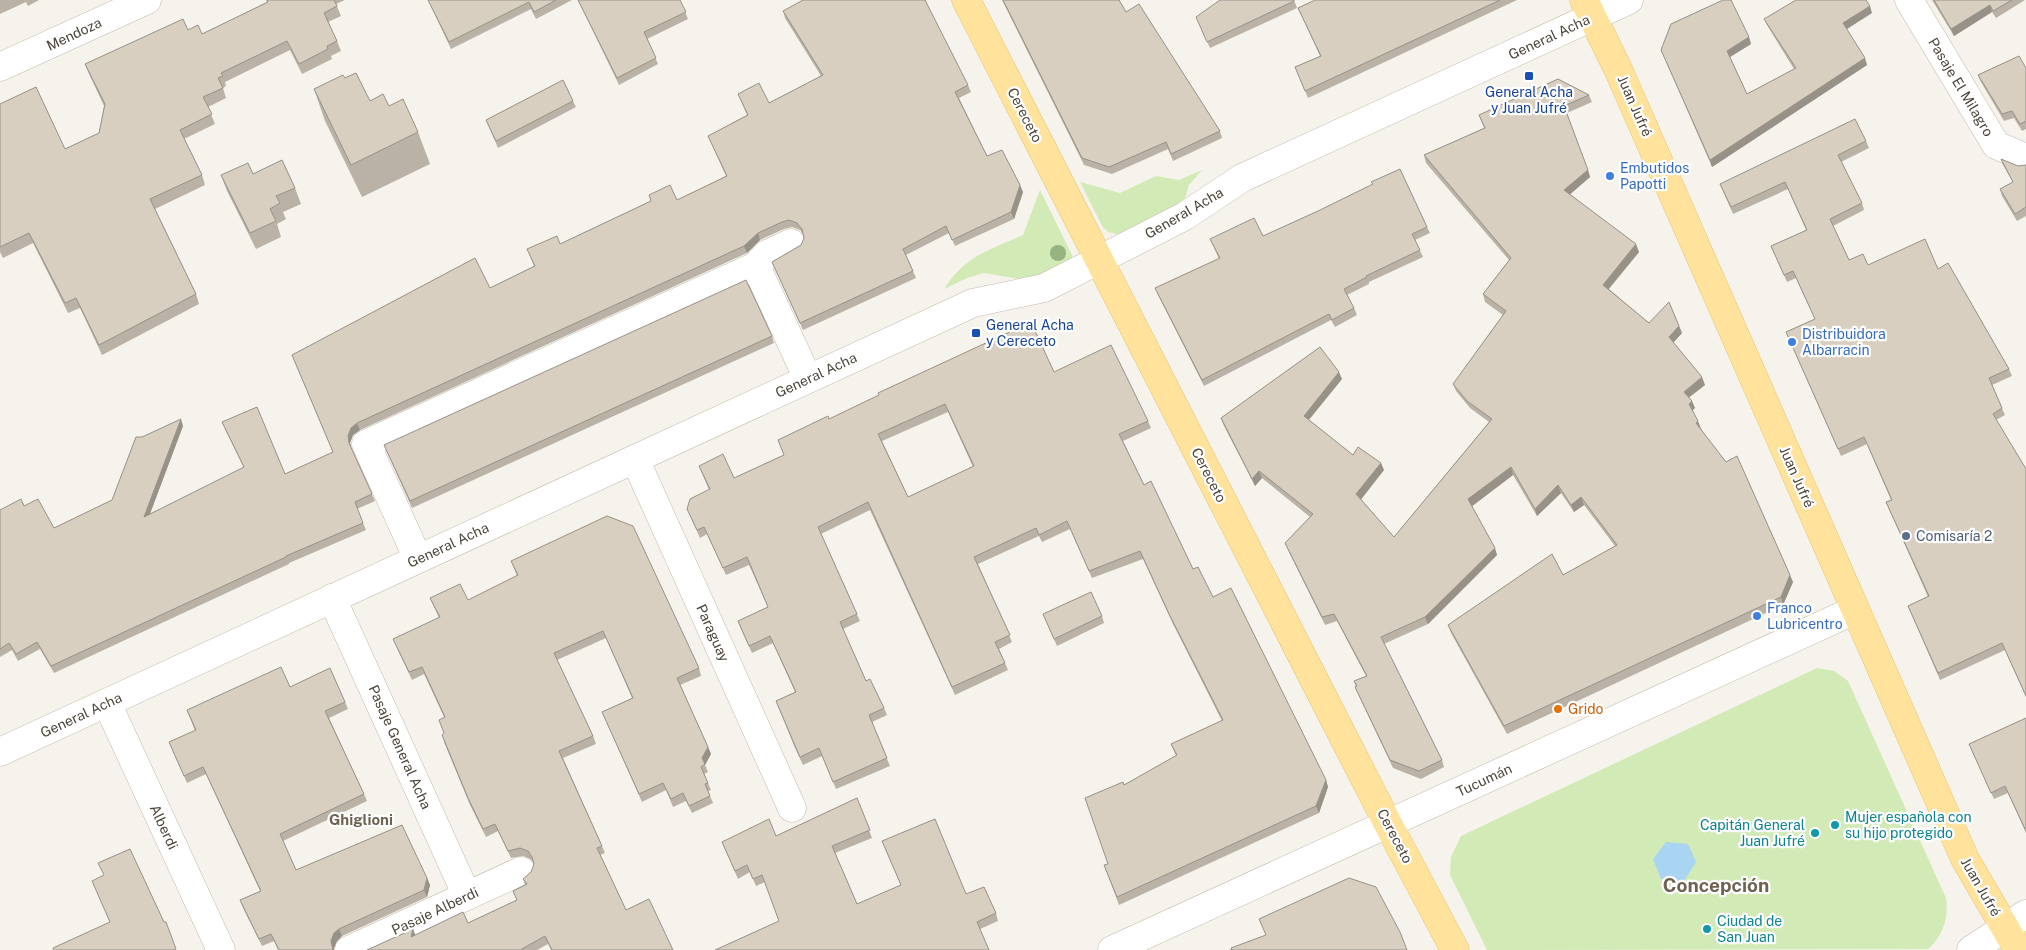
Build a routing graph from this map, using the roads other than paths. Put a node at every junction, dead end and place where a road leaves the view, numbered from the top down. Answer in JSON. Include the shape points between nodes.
{"nodes":[{"id":1,"x":147,"y":0,"type":"edge"},
{"id":2,"x":966,"y":0,"type":"edge"},
{"id":3,"x":1629,"y":0,"type":"edge"},
{"id":4,"x":1909,"y":0,"type":"edge"},
{"id":5,"x":1588,"y":8,"type":"edge"},
{"id":6,"x":0,"y":68,"type":"edge"},
{"id":7,"x":2026,"y":158,"type":"edge"},
{"id":8,"x":791,"y":243,"type":"dead end"},
{"id":9,"x":1099,"y":260,"type":"junction"},
{"id":10,"x":756,"y":266,"type":"junction"},
{"id":11,"x":808,"y":379,"type":"junction"},
{"id":12,"x":635,"y":459,"type":"junction"},
{"id":13,"x":418,"y":559,"type":"junction"},
{"id":14,"x":332,"y":598,"type":"junction"},
{"id":15,"x":1855,"y":610,"type":"junction"},
{"id":16,"x":107,"y":703,"type":"junction"},
{"id":17,"x":0,"y":752,"type":"edge"},
{"id":18,"x":792,"y":808,"type":"dead end"},
{"id":19,"x":1388,"y":824,"type":"junction"},
{"id":20,"x":521,"y":871,"type":"dead end"},
{"id":21,"x":467,"y":896,"type":"junction"},
{"id":22,"x":2016,"y":931,"type":"edge"},
{"id":23,"x":221,"y":950,"type":"edge"},
{"id":24,"x":349,"y":950,"type":"edge"},
{"id":25,"x":1112,"y":950,"type":"edge"},
{"id":26,"x":1455,"y":950,"type":"edge"},
{"id":27,"x":1971,"y":950,"type":"edge"}],
"edges":[{"from":1,"to":6,"type":"street","name":"Mendoza"},
{"from":2,"to":9,"type":"main road","name":"Cereceto"},
{"from":3,"to":5,"type":"street","name":"General Acha"},
{"from":4,"to":7,"type":"street","name":"Pasaje El Milagro","via":[[1996,146]]},
{"from":5,"to":9,"type":"street","name":"General Acha","via":[[1242,178],[1185,216]]},
{"from":5,"to":15,"type":"main road","name":"Juan Jufré","via":[[1626,87]]},
{"from":8,"to":10,"type":"street","via":[[767,254]]},
{"from":9,"to":11,"type":"street","name":"General Acha","via":[[1044,288],[973,303]]},
{"from":9,"to":19,"type":"main road","name":"Cereceto"},
{"from":10,"to":11,"type":"street"},
{"from":10,"to":13,"type":"street","via":[[366,444]]},
{"from":11,"to":12,"type":"street","name":"General Acha"},
{"from":12,"to":13,"type":"street","name":"General Acha"},
{"from":12,"to":18,"type":"street","name":"Paraguay"},
{"from":13,"to":14,"type":"street","name":"General Acha"},
{"from":14,"to":16,"type":"street","name":"General Acha"},
{"from":14,"to":21,"type":"street","name":"Pasaje General Acha"},
{"from":15,"to":19,"type":"street","name":"Tucumán"},
{"from":15,"to":22,"type":"main road","name":"Juan Jufré","via":[[1965,859]]},
{"from":16,"to":17,"type":"street","name":"General Acha"},
{"from":16,"to":23,"type":"street","name":"Alberdi"},
{"from":19,"to":25,"type":"street","name":"Tucumán"},
{"from":19,"to":26,"type":"main road","name":"Cereceto"},
{"from":20,"to":21,"type":"street","name":"Pasaje Alberdi"},
{"from":21,"to":24,"type":"street","name":"Pasaje Alberdi"},
{"from":22,"to":27,"type":"street"}]}
